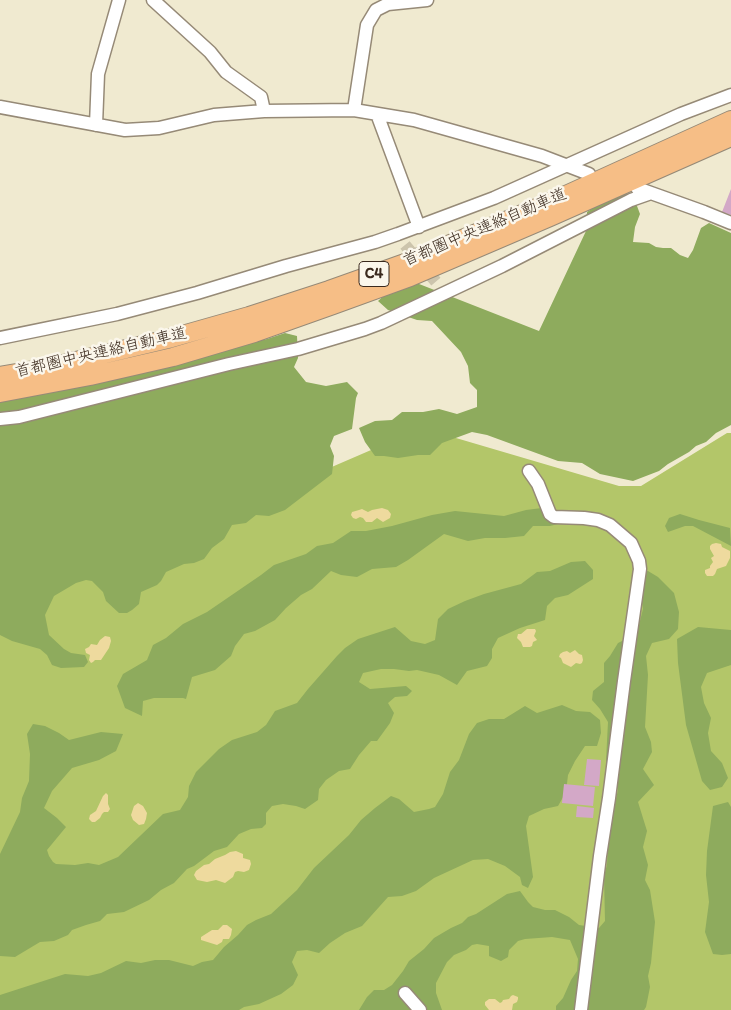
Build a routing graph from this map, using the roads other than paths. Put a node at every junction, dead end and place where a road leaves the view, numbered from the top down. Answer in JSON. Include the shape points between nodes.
{"nodes":[{"id":1,"x":119,"y":0,"type":"edge"},
{"id":2,"x":427,"y":0,"type":"edge"},
{"id":3,"x":156,"y":1,"type":"edge"},
{"id":4,"x":731,"y":95,"type":"edge"},
{"id":5,"x":0,"y":107,"type":"edge"},
{"id":6,"x":354,"y":110,"type":"junction"},
{"id":7,"x":264,"y":111,"type":"junction"},
{"id":8,"x":377,"y":114,"type":"junction"},
{"id":9,"x":731,"y":120,"type":"edge"},
{"id":10,"x":96,"y":125,"type":"junction"},
{"id":11,"x":731,"y":137,"type":"edge"},
{"id":12,"x":566,"y":165,"type":"junction"},
{"id":13,"x":589,"y":174,"type":"dead end"},
{"id":14,"x":637,"y":188,"type":"dead end"},
{"id":15,"x":651,"y":193,"type":"junction"},
{"id":16,"x":731,"y":223,"type":"edge"},
{"id":17,"x":419,"y":227,"type":"junction"},
{"id":18,"x":0,"y":338,"type":"edge"},
{"id":19,"x":0,"y":376,"type":"edge"},
{"id":20,"x":0,"y":393,"type":"edge"},
{"id":21,"x":0,"y":419,"type":"edge"},
{"id":22,"x":529,"y":471,"type":"dead end"},
{"id":23,"x":405,"y":993,"type":"dead end"},
{"id":24,"x":420,"y":1010,"type":"edge"},
{"id":25,"x":581,"y":1010,"type":"edge"}],
"edges":[{"from":1,"to":10,"type":"street","via":[[98,74]]},
{"from":2,"to":6,"type":"street","via":[[388,4],[376,10],[367,25]]},
{"from":3,"to":7,"type":"street","via":[[210,52],[226,72],[261,97]]},
{"from":4,"to":12,"type":"street"},
{"from":5,"to":10,"type":"street"},
{"from":6,"to":7,"type":"street"},
{"from":6,"to":8,"type":"street"},
{"from":7,"to":10,"type":"street","via":[[214,115],[150,129],[125,130]]},
{"from":8,"to":12,"type":"street","via":[[414,120]]},
{"from":8,"to":17,"type":"street"},
{"from":9,"to":19,"type":"highway","name":"首都圏中央連絡自動車道","number":"C4","via":[[546,204],[405,263],[329,290],[168,339]]},
{"from":11,"to":20,"type":"highway","name":"首都圏中央連絡自動車道","number":"C4","via":[[410,277],[333,306],[172,357]]},
{"from":12,"to":13,"type":"street"},
{"from":12,"to":17,"type":"street"},
{"from":14,"to":15,"type":"street"},
{"from":15,"to":16,"type":"street"},
{"from":15,"to":21,"type":"street","via":[[631,200],[502,266],[440,288],[365,329],[298,349]]},
{"from":17,"to":18,"type":"street","via":[[402,240],[375,242],[198,293]]},
{"from":22,"to":25,"type":"street","via":[[550,514],[598,520],[610,526],[631,543],[640,569]]},
{"from":23,"to":24,"type":"street"}]}
